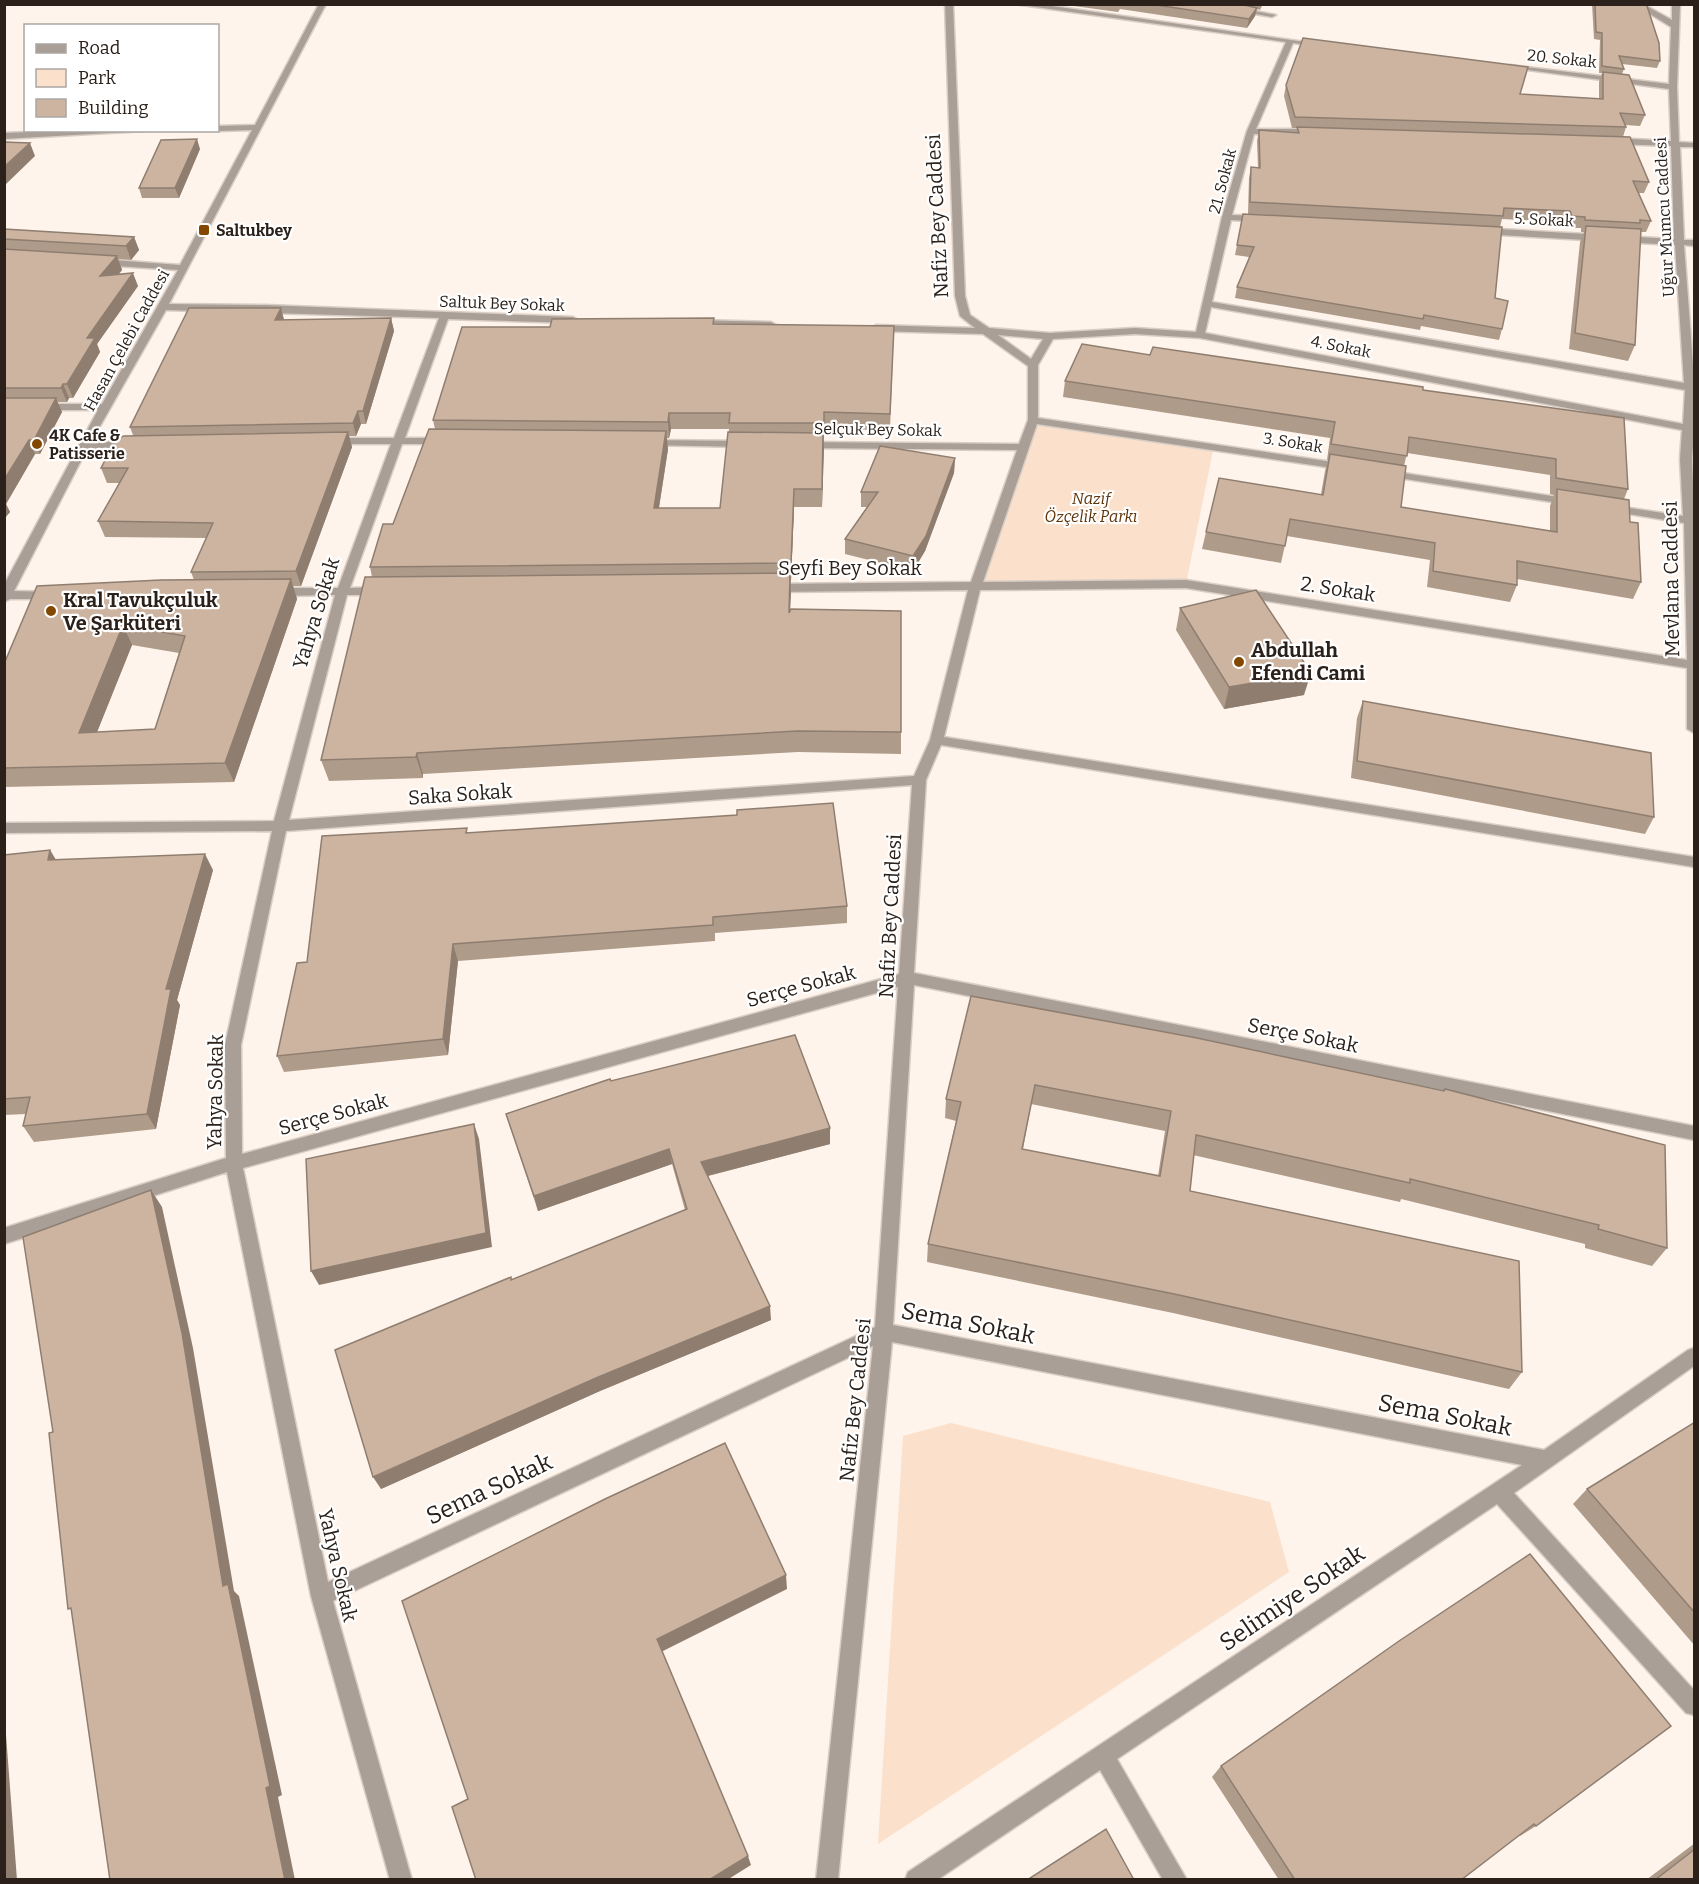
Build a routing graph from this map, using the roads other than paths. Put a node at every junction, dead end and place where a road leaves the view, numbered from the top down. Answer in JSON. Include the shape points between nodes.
{"nodes":[{"id":1,"x":322,"y":4,"type":"edge"},
{"id":2,"x":949,"y":4,"type":"edge"},
{"id":3,"x":1018,"y":4,"type":"edge"},
{"id":4,"x":1201,"y":4,"type":"edge"},
{"id":5,"x":1279,"y":4,"type":"edge"},
{"id":6,"x":1637,"y":4,"type":"edge"},
{"id":7,"x":1676,"y":4,"type":"edge"},
{"id":8,"x":1266,"y":26,"type":"junction"},
{"id":9,"x":1676,"y":26,"type":"junction"},
{"id":10,"x":1290,"y":41,"type":"junction"},
{"id":11,"x":1336,"y":46,"type":"edge"},
{"id":12,"x":1496,"y":66,"type":"edge"},
{"id":13,"x":1673,"y":87,"type":"junction"},
{"id":14,"x":219,"y":128,"type":"edge"},
{"id":15,"x":256,"y":128,"type":"junction"},
{"id":16,"x":1251,"y":131,"type":"junction"},
{"id":17,"x":106,"y":132,"type":"edge"},
{"id":18,"x":1322,"y":132,"type":"edge"},
{"id":19,"x":4,"y":136,"type":"edge"},
{"id":20,"x":1606,"y":141,"type":"edge"},
{"id":21,"x":1676,"y":143,"type":"junction"},
{"id":22,"x":1695,"y":145,"type":"edge"},
{"id":23,"x":1227,"y":217,"type":"junction"},
{"id":24,"x":1275,"y":220,"type":"edge"},
{"id":25,"x":1477,"y":231,"type":"edge"},
{"id":26,"x":1679,"y":242,"type":"junction"},
{"id":27,"x":1695,"y":243,"type":"edge"},
{"id":28,"x":94,"y":262,"type":"edge"},
{"id":29,"x":183,"y":268,"type":"junction"},
{"id":30,"x":1208,"y":304,"type":"junction"},
{"id":31,"x":162,"y":307,"type":"junction"},
{"id":32,"x":444,"y":317,"type":"junction"},
{"id":33,"x":586,"y":320,"type":"edge"},
{"id":34,"x":681,"y":323,"type":"edge"},
{"id":35,"x":786,"y":326,"type":"edge"},
{"id":36,"x":868,"y":328,"type":"edge"},
{"id":37,"x":985,"y":331,"type":"junction"},
{"id":38,"x":1200,"y":335,"type":"junction"},
{"id":39,"x":1050,"y":336,"type":"junction"},
{"id":40,"x":1033,"y":365,"type":"junction"},
{"id":41,"x":1692,"y":387,"type":"edge"},
{"id":42,"x":4,"y":407,"type":"edge"},
{"id":43,"x":105,"y":407,"type":"junction"},
{"id":44,"x":1033,"y":420,"type":"junction"},
{"id":45,"x":1692,"y":429,"type":"edge"},
{"id":46,"x":398,"y":441,"type":"junction"},
{"id":47,"x":457,"y":441,"type":"edge"},
{"id":48,"x":315,"y":442,"type":"edge"},
{"id":49,"x":634,"y":443,"type":"edge"},
{"id":50,"x":148,"y":444,"type":"edge"},
{"id":51,"x":752,"y":444,"type":"edge"},
{"id":52,"x":788,"y":445,"type":"edge"},
{"id":53,"x":83,"y":446,"type":"junction"},
{"id":54,"x":1024,"y":447,"type":"junction"},
{"id":55,"x":1353,"y":468,"type":"edge"},
{"id":56,"x":1376,"y":472,"type":"edge"},
{"id":57,"x":1690,"y":521,"type":"junction"},
{"id":58,"x":1693,"y":566,"type":"edge"},
{"id":59,"x":975,"y":587,"type":"junction"},
{"id":60,"x":760,"y":588,"type":"edge"},
{"id":61,"x":342,"y":591,"type":"junction"},
{"id":62,"x":390,"y":591,"type":"edge"},
{"id":63,"x":260,"y":592,"type":"edge"},
{"id":64,"x":60,"y":594,"type":"edge"},
{"id":65,"x":5,"y":597,"type":"edge"},
{"id":66,"x":1692,"y":664,"type":"junction"},
{"id":67,"x":1695,"y":729,"type":"edge"},
{"id":68,"x":937,"y":740,"type":"junction"},
{"id":69,"x":919,"y":780,"type":"junction"},
{"id":70,"x":280,"y":826,"type":"junction"},
{"id":71,"x":4,"y":828,"type":"edge"},
{"id":72,"x":1695,"y":862,"type":"edge"},
{"id":73,"x":908,"y":978,"type":"junction"},
{"id":74,"x":1695,"y":1133,"type":"edge"},
{"id":75,"x":234,"y":1163,"type":"junction"},
{"id":76,"x":4,"y":1236,"type":"edge"},
{"id":77,"x":884,"y":1332,"type":"junction"},
{"id":78,"x":1695,"y":1356,"type":"edge"},
{"id":79,"x":1546,"y":1460,"type":"junction"},
{"id":80,"x":1499,"y":1491,"type":"junction"},
{"id":81,"x":321,"y":1596,"type":"junction"},
{"id":82,"x":1695,"y":1705,"type":"edge"},
{"id":83,"x":1103,"y":1755,"type":"junction"},
{"id":84,"x":401,"y":1880,"type":"edge"},
{"id":85,"x":827,"y":1880,"type":"edge"},
{"id":86,"x":916,"y":1880,"type":"edge"},
{"id":87,"x":1176,"y":1880,"type":"edge"}],
"edges":[{"from":1,"to":15,"type":"street","name":"Hasan Çelebi Caddesi"},
{"from":2,"to":37,"type":"street","name":"Nafiz Bey Caddesi","via":[[960,296],[965,316]]},
{"from":3,"to":8,"type":"street"},
{"from":4,"to":8,"type":"street"},
{"from":5,"to":8,"type":"street"},
{"from":6,"to":9,"type":"street"},
{"from":7,"to":9,"type":"street","name":"Uğur Mumcu Caddesi"},
{"from":8,"to":10,"type":"street"},
{"from":9,"to":13,"type":"street","name":"Uğur Mumcu Caddesi"},
{"from":10,"to":11,"type":"street"},
{"from":10,"to":16,"type":"street","name":"21. Sokak"},
{"from":12,"to":13,"type":"street","name":"20. Sokak"},
{"from":13,"to":21,"type":"street","name":"Uğur Mumcu Caddesi"},
{"from":14,"to":15,"type":"street"},
{"from":15,"to":29,"type":"street","name":"Hasan Çelebi Caddesi"},
{"from":16,"to":18,"type":"street"},
{"from":16,"to":23,"type":"street","name":"21. Sokak"},
{"from":17,"to":19,"type":"street"},
{"from":20,"to":21,"type":"street"},
{"from":21,"to":22,"type":"street"},
{"from":21,"to":26,"type":"street","name":"Uğur Mumcu Caddesi"},
{"from":23,"to":24,"type":"street"},
{"from":23,"to":30,"type":"street","name":"21. Sokak"},
{"from":25,"to":26,"type":"street","name":"5. Sokak"},
{"from":26,"to":27,"type":"street","name":"5. Sokak"},
{"from":26,"to":41,"type":"street","name":"Uğur Mumcu Caddesi"},
{"from":28,"to":29,"type":"street"},
{"from":29,"to":31,"type":"street","name":"Hasan Çelebi Caddesi"},
{"from":30,"to":38,"type":"street","name":"21. Sokak"},
{"from":30,"to":41,"type":"street"},
{"from":31,"to":32,"type":"street","name":"Saltuk Bey Sokak"},
{"from":31,"to":43,"type":"street","name":"Hasan Çelebi Caddesi"},
{"from":32,"to":33,"type":"street","name":"Saltuk Bey Sokak"},
{"from":32,"to":46,"type":"street","name":"Yahya Sokak"},
{"from":34,"to":35,"type":"street"},
{"from":36,"to":37,"type":"street"},
{"from":37,"to":39,"type":"street","name":"4. Sokak"},
{"from":37,"to":40,"type":"street","name":"Nafiz Bey Caddesi"},
{"from":38,"to":39,"type":"street","name":"4. Sokak","via":[[1135,331]]},
{"from":38,"to":45,"type":"street","name":"4. Sokak"},
{"from":39,"to":40,"type":"street"},
{"from":40,"to":44,"type":"street","name":"Nafiz Bey Caddesi"},
{"from":41,"to":45,"type":"street","name":"Uğur Mumcu Caddesi"},
{"from":42,"to":43,"type":"street"},
{"from":43,"to":53,"type":"street","name":"Hasan Çelebi Caddesi"},
{"from":44,"to":54,"type":"street","name":"Nafiz Bey Caddesi"},
{"from":44,"to":55,"type":"street","name":"3. Sokak"},
{"from":45,"to":57,"type":"street","name":"Mevlana Caddesi","via":[[1686,459]]},
{"from":46,"to":47,"type":"street"},
{"from":46,"to":48,"type":"street"},
{"from":46,"to":61,"type":"street","name":"Yahya Sokak"},
{"from":49,"to":51,"type":"street"},
{"from":50,"to":53,"type":"street"},
{"from":52,"to":54,"type":"street","name":"Selçuk Bey Sokak"},
{"from":53,"to":65,"type":"street","name":"Hasan Çelebi Caddesi"},
{"from":54,"to":59,"type":"street","name":"Nafiz Bey Caddesi"},
{"from":56,"to":57,"type":"street"},
{"from":57,"to":58,"type":"street","name":"Mevlana Caddesi"},
{"from":58,"to":66,"type":"street","name":"Mevlana Caddesi"},
{"from":59,"to":60,"type":"street","name":"Seyfi Bey Sokak"},
{"from":59,"to":66,"type":"street","name":"2. Sokak","via":[[1186,584]]},
{"from":59,"to":68,"type":"street","name":"Nafiz Bey Caddesi"},
{"from":61,"to":62,"type":"street"},
{"from":61,"to":63,"type":"street"},
{"from":61,"to":70,"type":"street","name":"Yahya Sokak"},
{"from":64,"to":65,"type":"street"},
{"from":66,"to":67,"type":"street","name":"Mevlana Caddesi"},
{"from":68,"to":69,"type":"street","name":"Nafiz Bey Caddesi"},
{"from":68,"to":72,"type":"street"},
{"from":69,"to":70,"type":"street","name":"Saka Sokak"},
{"from":69,"to":73,"type":"street","name":"Nafiz Bey Caddesi"},
{"from":70,"to":71,"type":"street","name":"Saka Sokak"},
{"from":70,"to":75,"type":"street","name":"Yahya Sokak","via":[[233,1045]]},
{"from":73,"to":74,"type":"street","name":"Serçe Sokak"},
{"from":73,"to":75,"type":"street","name":"Serçe Sokak"},
{"from":73,"to":77,"type":"street","name":"Nafiz Bey Caddesi"},
{"from":75,"to":76,"type":"street","name":"Serçe Sokak"},
{"from":75,"to":81,"type":"street","name":"Yahya Sokak"},
{"from":77,"to":79,"type":"street","name":"Sema Sokak"},
{"from":77,"to":81,"type":"street","name":"Sema Sokak"},
{"from":77,"to":85,"type":"street","name":"Nafiz Bey Caddesi"},
{"from":78,"to":79,"type":"street","name":"Selimiye Sokak"},
{"from":79,"to":80,"type":"street","name":"Selimiye Sokak"},
{"from":80,"to":82,"type":"street"},
{"from":80,"to":83,"type":"street","name":"Selimiye Sokak"},
{"from":81,"to":84,"type":"street","name":"Yahya Sokak"},
{"from":83,"to":86,"type":"street","name":"Selimiye Sokak"},
{"from":83,"to":87,"type":"street"}]}
